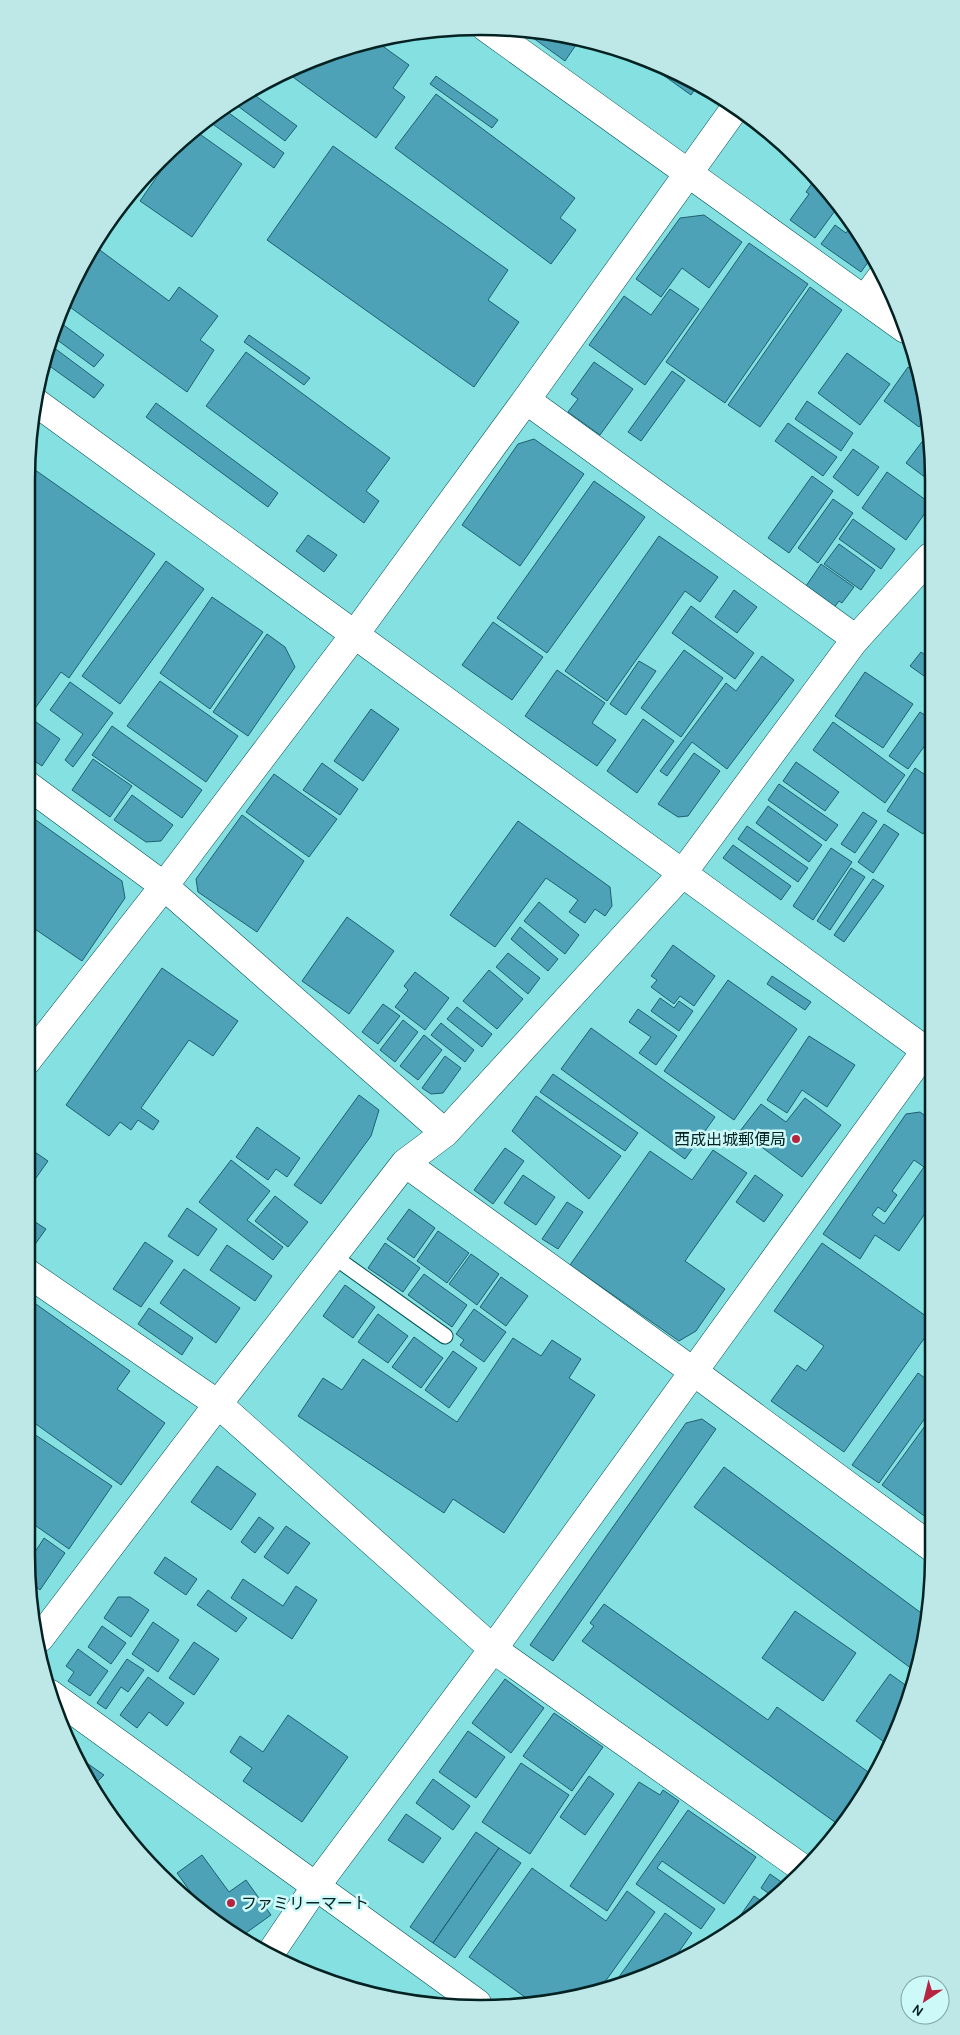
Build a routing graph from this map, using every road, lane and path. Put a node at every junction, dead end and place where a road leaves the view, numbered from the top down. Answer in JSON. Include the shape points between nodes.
{"nodes":[{"id":1,"x":497,"y":36,"type":"edge"},
{"id":2,"x":731,"y":113,"type":"edge"},
{"id":3,"x":688,"y":173,"type":"junction"},
{"id":4,"x":878,"y":281,"type":"edge"},
{"id":5,"x":865,"y":300,"type":"junction"},
{"id":6,"x":895,"y":322,"type":"edge"},
{"id":7,"x":526,"y":400,"type":"junction"},
{"id":8,"x":42,"y":407,"type":"edge"},
{"id":9,"x":925,"y":563,"type":"edge"},
{"id":10,"x":355,"y":634,"type":"junction"},
{"id":11,"x":856,"y":639,"type":"junction"},
{"id":12,"x":35,"y":791,"type":"edge"},
{"id":13,"x":682,"y":874,"type":"junction"},
{"id":14,"x":164,"y":886,"type":"junction"},
{"id":15,"x":35,"y":1047,"type":"edge"},
{"id":16,"x":925,"y":1050,"type":"edge"},
{"id":17,"x":925,"y":1058,"type":"edge"},
{"id":18,"x":445,"y":1133,"type":"junction"},
{"id":19,"x":405,"y":1163,"type":"junction"},
{"id":20,"x":333,"y":1256,"type":"junction"},
{"id":21,"x":35,"y":1278,"type":"edge"},
{"id":22,"x":445,"y":1336,"type":"dead end"},
{"id":23,"x":694,"y":1372,"type":"junction"},
{"id":24,"x":218,"y":1404,"type":"junction"},
{"id":25,"x":925,"y":1542,"type":"edge"},
{"id":26,"x":43,"y":1634,"type":"edge"},
{"id":27,"x":493,"y":1650,"type":"junction"},
{"id":28,"x":60,"y":1701,"type":"edge"},
{"id":29,"x":799,"y":1866,"type":"edge"},
{"id":30,"x":316,"y":1886,"type":"junction"},
{"id":31,"x":273,"y":1949,"type":"edge"},
{"id":32,"x":473,"y":2000,"type":"edge"}],
"edges":[{"from":1,"to":3,"type":"street"},
{"from":2,"to":3,"type":"street"},
{"from":3,"to":5,"type":"street"},
{"from":3,"to":7,"type":"street"},
{"from":4,"to":5,"type":"street"},
{"from":5,"to":6,"type":"street"},
{"from":7,"to":10,"type":"street"},
{"from":7,"to":11,"type":"street"},
{"from":8,"to":10,"type":"street"},
{"from":9,"to":11,"type":"street"},
{"from":10,"to":13,"type":"street"},
{"from":10,"to":14,"type":"street"},
{"from":11,"to":13,"type":"street"},
{"from":12,"to":14,"type":"street"},
{"from":13,"to":16,"type":"street"},
{"from":13,"to":18,"type":"street"},
{"from":14,"to":15,"type":"street"},
{"from":14,"to":18,"type":"street"},
{"from":17,"to":23,"type":"street"},
{"from":18,"to":19,"type":"street"},
{"from":19,"to":20,"type":"street"},
{"from":19,"to":23,"type":"street"},
{"from":20,"to":22,"type":"lane"},
{"from":20,"to":24,"type":"street"},
{"from":21,"to":24,"type":"street"},
{"from":23,"to":25,"type":"street"},
{"from":23,"to":27,"type":"street"},
{"from":24,"to":26,"type":"street"},
{"from":24,"to":27,"type":"street"},
{"from":27,"to":29,"type":"street"},
{"from":27,"to":30,"type":"street"},
{"from":28,"to":30,"type":"street"},
{"from":30,"to":31,"type":"street"},
{"from":30,"to":32,"type":"street"}]}
